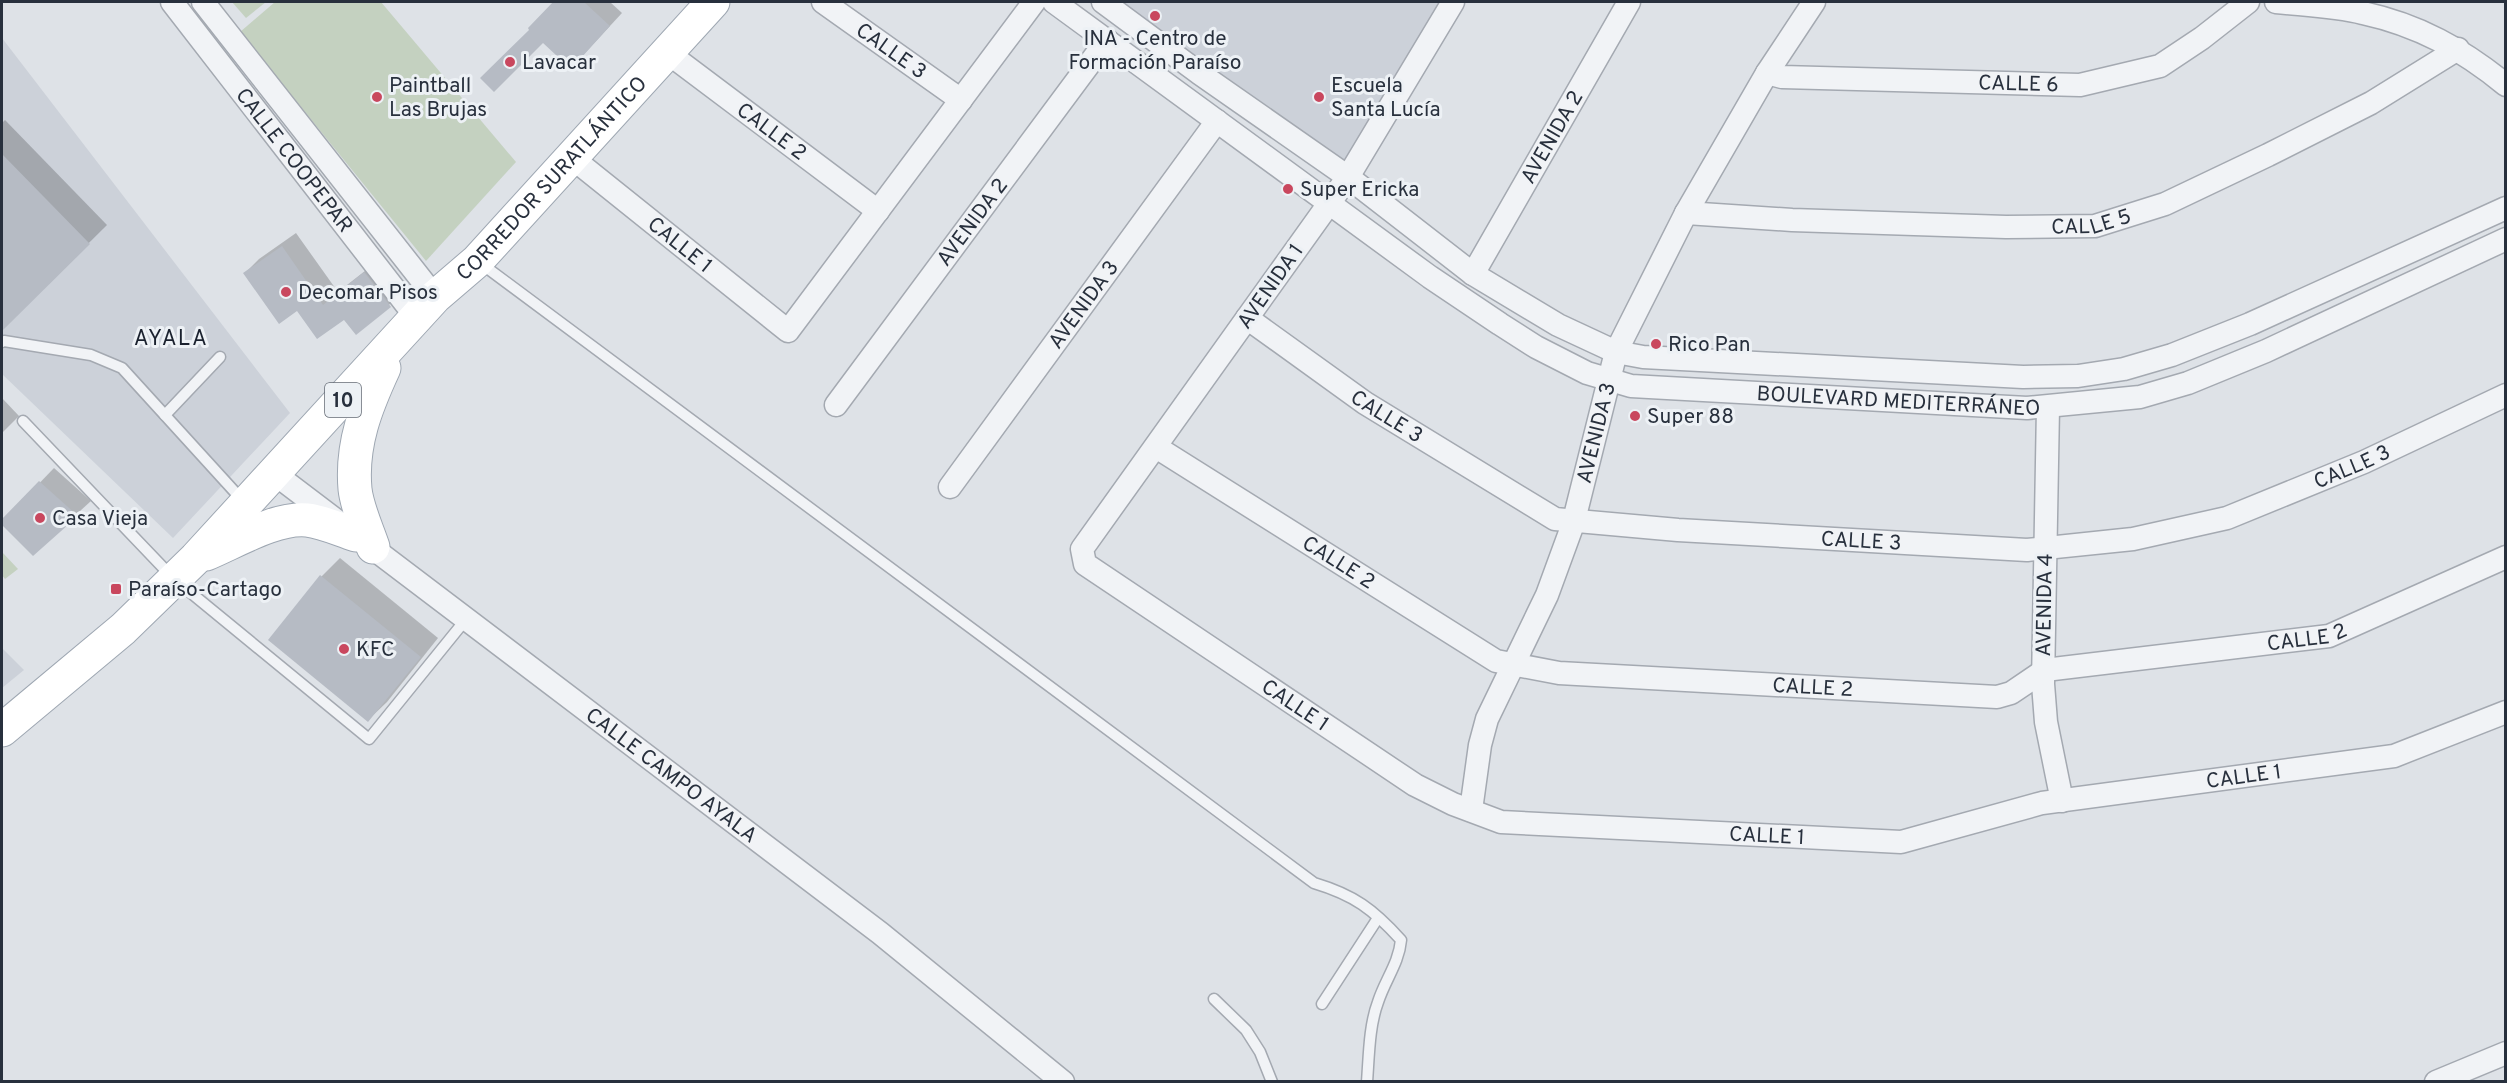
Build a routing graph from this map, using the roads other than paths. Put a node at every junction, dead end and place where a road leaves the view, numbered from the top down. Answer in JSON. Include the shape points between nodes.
{"nodes":[{"id":1,"x":172,"y":2,"type":"edge"},
{"id":2,"x":203,"y":2,"type":"edge"},
{"id":3,"x":713,"y":2,"type":"edge"},
{"id":4,"x":823,"y":2,"type":"edge"},
{"id":5,"x":1034,"y":2,"type":"edge"},
{"id":6,"x":1054,"y":2,"type":"edge"},
{"id":7,"x":1103,"y":2,"type":"edge"},
{"id":8,"x":1453,"y":2,"type":"edge"},
{"id":9,"x":1629,"y":2,"type":"edge"},
{"id":10,"x":1814,"y":2,"type":"edge"},
{"id":11,"x":2248,"y":2,"type":"edge"},
{"id":12,"x":2276,"y":2,"type":"edge"},
{"id":13,"x":1107,"y":40,"type":"junction"},
{"id":14,"x":2458,"y":49,"type":"junction"},
{"id":15,"x":668,"y":53,"type":"junction"},
{"id":16,"x":1767,"y":73,"type":"junction"},
{"id":17,"x":2505,"y":85,"type":"edge"},
{"id":18,"x":962,"y":100,"type":"junction"},
{"id":19,"x":1217,"y":121,"type":"junction"},
{"id":20,"x":572,"y":157,"type":"junction"},
{"id":21,"x":1348,"y":177,"type":"junction"},
{"id":22,"x":1329,"y":203,"type":"junction"},
{"id":23,"x":2505,"y":208,"type":"edge"},
{"id":24,"x":878,"y":211,"type":"junction"},
{"id":25,"x":1686,"y":213,"type":"junction"},
{"id":26,"x":2505,"y":239,"type":"edge"},
{"id":27,"x":477,"y":261,"type":"junction"},
{"id":28,"x":1473,"y":274,"type":"junction"},
{"id":29,"x":416,"y":318,"type":"junction"},
{"id":30,"x":1247,"y":318,"type":"junction"},
{"id":31,"x":2,"y":342,"type":"edge"},
{"id":32,"x":1616,"y":352,"type":"junction"},
{"id":33,"x":220,"y":357,"type":"dead end"},
{"id":34,"x":1611,"y":380,"type":"junction"},
{"id":35,"x":2505,"y":395,"type":"edge"},
{"id":36,"x":836,"y":405,"type":"dead end"},
{"id":37,"x":2048,"y":407,"type":"junction"},
{"id":38,"x":165,"y":415,"type":"junction"},
{"id":39,"x":23,"y":421,"type":"dead end"},
{"id":40,"x":1156,"y":447,"type":"junction"},
{"id":41,"x":275,"y":474,"type":"junction"},
{"id":42,"x":950,"y":487,"type":"dead end"},
{"id":43,"x":246,"y":505,"type":"junction"},
{"id":44,"x":1574,"y":521,"type":"junction"},
{"id":45,"x":364,"y":541,"type":"junction"},
{"id":46,"x":2045,"y":548,"type":"junction"},
{"id":47,"x":2505,"y":557,"type":"edge"},
{"id":48,"x":1085,"y":564,"type":"joint"},
{"id":49,"x":185,"y":569,"type":"junction"},
{"id":50,"x":467,"y":618,"type":"junction"},
{"id":51,"x":1514,"y":665,"type":"junction"},
{"id":52,"x":2043,"y":671,"type":"junction"},
{"id":53,"x":2505,"y":712,"type":"edge"},
{"id":54,"x":2,"y":730,"type":"edge"},
{"id":55,"x":2062,"y":801,"type":"junction"},
{"id":56,"x":1470,"y":810,"type":"junction"},
{"id":57,"x":1378,"y":918,"type":"junction"},
{"id":58,"x":1214,"y":999,"type":"dead end"},
{"id":59,"x":1322,"y":1004,"type":"dead end"},
{"id":60,"x":2505,"y":1053,"type":"edge"},
{"id":61,"x":1063,"y":1082,"type":"edge"},
{"id":62,"x":1272,"y":1082,"type":"edge"},
{"id":63,"x":1367,"y":1082,"type":"edge"},
{"id":64,"x":2436,"y":1082,"type":"edge"}],
"edges":[{"from":1,"to":29,"type":"street","name":"CALLE COOPEPAR"},
{"from":2,"to":29,"type":"street"},
{"from":3,"to":15,"type":"main road","name":"CORREDOR SURATLÁNTICO","number":"10"},
{"from":4,"to":18,"type":"street","name":"CALLE 3"},
{"from":5,"to":18,"type":"street"},
{"from":6,"to":13,"type":"street","name":"BOULEVARD MEDITERRÁNEO"},
{"from":7,"to":21,"type":"street","name":"BOULEVARD MEDITERRÁNEO"},
{"from":8,"to":21,"type":"street","name":"AVENIDA 1"},
{"from":9,"to":28,"type":"street","name":"AVENIDA 2"},
{"from":10,"to":16,"type":"street","name":"AVENIDA 3"},
{"from":11,"to":16,"type":"street","name":"CALLE 6","via":[[2160,66],[2080,84],[1782,77]]},
{"from":12,"to":14,"type":"street","via":[[2361,12],[2410,26]]},
{"from":13,"to":19,"type":"street","name":"BOULEVARD MEDITERRÁNEO"},
{"from":13,"to":36,"type":"street","name":"AVENIDA 2"},
{"from":14,"to":17,"type":"street"},
{"from":14,"to":25,"type":"street","name":"CALLE 5","via":[[2371,103],[2268,155],[2165,204],[2095,226],[1792,220]]},
{"from":15,"to":20,"type":"main road","name":"CORREDOR SURATLÁNTICO","number":"10"},
{"from":15,"to":24,"type":"street","name":"CALLE 2"},
{"from":16,"to":25,"type":"street","name":"AVENIDA 3"},
{"from":18,"to":24,"type":"street"},
{"from":19,"to":22,"type":"street","name":"BOULEVARD MEDITERRÁNEO"},
{"from":19,"to":42,"type":"street","name":"AVENIDA 3"},
{"from":20,"to":24,"type":"street","name":"CALLE 1","via":[[788,331]]},
{"from":20,"to":27,"type":"main road","name":"CORREDOR SURATLÁNTICO","number":"10"},
{"from":21,"to":22,"type":"street","name":"AVENIDA 1"},
{"from":21,"to":28,"type":"street","name":"BOULEVARD MEDITERRÁNEO"},
{"from":22,"to":30,"type":"street","name":"AVENIDA 1"},
{"from":22,"to":34,"type":"street","name":"BOULEVARD MEDITERRÁNEO","via":[[1430,277],[1536,347],[1587,373]]},
{"from":23,"to":32,"type":"street","name":"BOULEVARD MEDITERRÁNEO","via":[[2250,324],[2124,369],[2078,376],[2023,377],[1643,357]]},
{"from":25,"to":32,"type":"street","name":"AVENIDA 3"},
{"from":26,"to":37,"type":"street","name":"BOULEVARD MEDITERRÁNEO","via":[[2320,327],[2188,383],[2140,397]]},
{"from":27,"to":29,"type":"main road","name":"CORREDOR SURATLÁNTICO","number":"10"},
{"from":27,"to":57,"type":"lane","via":[[1314,883],[1343,892]]},
{"from":28,"to":32,"type":"street","name":"BOULEVARD MEDITERRÁNEO","via":[[1558,325]]},
{"from":29,"to":41,"type":"main road","name":"CORREDOR SURATLÁNTICO","number":"10"},
{"from":29,"to":45,"type":"main road","via":[[363,415],[357,436],[355,489]]},
{"from":30,"to":40,"type":"street","name":"AVENIDA 1"},
{"from":30,"to":44,"type":"street","name":"CALLE 3","via":[[1365,403],[1555,519]]},
{"from":31,"to":38,"type":"lane","via":[[91,354],[122,368]]},
{"from":32,"to":34,"type":"street","name":"AVENIDA 3"},
{"from":33,"to":38,"type":"lane"},
{"from":34,"to":37,"type":"street","name":"BOULEVARD MEDITERRÁNEO","via":[[1643,386]]},
{"from":34,"to":44,"type":"street","name":"AVENIDA 3"},
{"from":35,"to":46,"type":"street","name":"CALLE 3","via":[[2364,462],[2227,518],[2133,539]]},
{"from":37,"to":46,"type":"street","name":"AVENIDA 4"},
{"from":38,"to":43,"type":"lane"},
{"from":39,"to":49,"type":"lane"},
{"from":40,"to":48,"type":"street","name":"AVENIDA 1","via":[[1082,549]]},
{"from":40,"to":51,"type":"street","name":"CALLE 2","via":[[1496,661]]},
{"from":41,"to":43,"type":"main road","name":"CORREDOR SURATLÁNTICO","number":"10"},
{"from":41,"to":45,"type":"street","name":"CALLE CAMPO AYALA"},
{"from":43,"to":49,"type":"main road","name":"CORREDOR SURATLÁNTICO","number":"10"},
{"from":44,"to":46,"type":"street","name":"CALLE 3"},
{"from":44,"to":51,"type":"street","name":"AVENIDA 3","via":[[1547,595]]},
{"from":45,"to":49,"type":"main road","via":[[323,524],[297,520],[278,523]]},
{"from":45,"to":50,"type":"street","name":"CALLE CAMPO AYALA"},
{"from":46,"to":52,"type":"street","name":"AVENIDA 4"},
{"from":47,"to":52,"type":"street","name":"CALLE 2","via":[[2329,636]]},
{"from":48,"to":56,"type":"street","name":"CALLE 1","via":[[1415,785]]},
{"from":49,"to":50,"type":"lane","via":[[369,739]]},
{"from":49,"to":54,"type":"main road","name":"CORREDOR SURATLÁNTICO","number":"10","via":[[123,629]]},
{"from":50,"to":61,"type":"street","name":"CALLE CAMPO AYALA","via":[[880,933]]},
{"from":51,"to":52,"type":"street","name":"CALLE 2","via":[[1559,673],[1997,697],[2011,693]]},
{"from":51,"to":56,"type":"street","name":"AVENIDA 3","via":[[1487,719]]},
{"from":52,"to":55,"type":"street","name":"AVENIDA 4","via":[[2046,722]]},
{"from":53,"to":55,"type":"street","name":"CALLE 1","via":[[2394,756]]},
{"from":55,"to":56,"type":"street","name":"CALLE 1","via":[[1901,842],[1502,822]]},
{"from":57,"to":59,"type":"lane"},
{"from":57,"to":63,"type":"lane","via":[[1401,940],[1400,954],[1377,1003]]},
{"from":58,"to":62,"type":"lane","via":[[1246,1030]]},
{"from":60,"to":64,"type":"street"}]}
